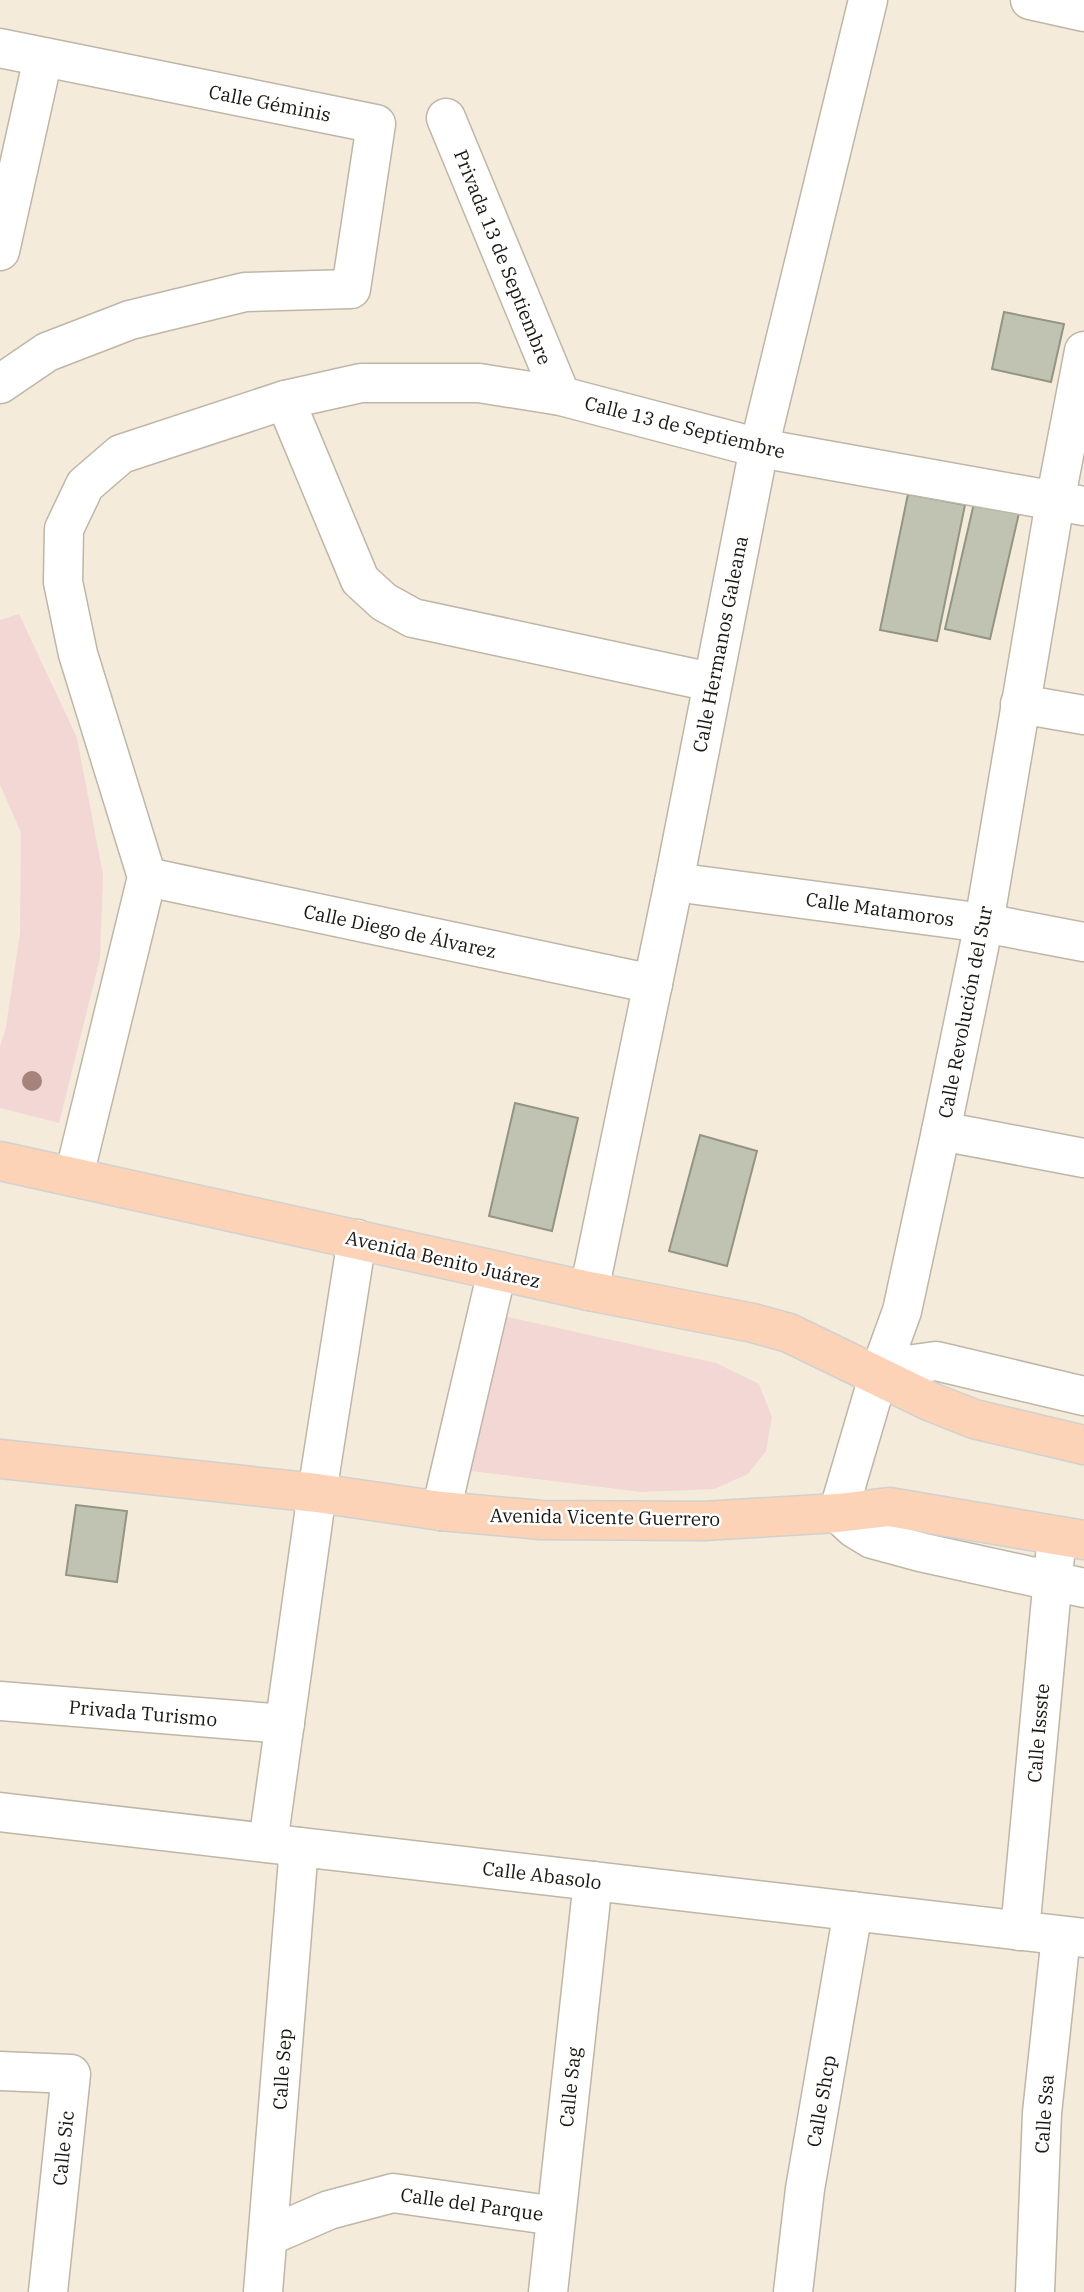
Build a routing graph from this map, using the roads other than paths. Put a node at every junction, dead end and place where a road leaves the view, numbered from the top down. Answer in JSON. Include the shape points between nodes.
{"nodes":[{"id":1,"x":868,"y":0,"type":"edge"},
{"id":2,"x":1030,"y":0,"type":"edge"},
{"id":3,"x":1084,"y":12,"type":"edge"},
{"id":4,"x":0,"y":48,"type":"edge"},
{"id":5,"x":43,"y":58,"type":"junction"},
{"id":6,"x":446,"y":118,"type":"dead end"},
{"id":7,"x":0,"y":251,"type":"edge"},
{"id":8,"x":1084,"y":351,"type":"edge"},
{"id":9,"x":0,"y":384,"type":"edge"},
{"id":10,"x":561,"y":396,"type":"junction"},
{"id":11,"x":285,"y":400,"type":"junction"},
{"id":12,"x":759,"y":447,"type":"junction"},
{"id":13,"x":1069,"y":504,"type":"edge"},
{"id":14,"x":712,"y":682,"type":"junction"},
{"id":15,"x":1020,"y":704,"type":"junction"},
{"id":16,"x":1084,"y":715,"type":"edge"},
{"id":17,"x":147,"y":877,"type":"junction"},
{"id":18,"x":674,"y":882,"type":"junction"},
{"id":19,"x":984,"y":923,"type":"junction"},
{"id":20,"x":1084,"y":942,"type":"edge"},
{"id":21,"x":653,"y":984,"type":"junction"},
{"id":22,"x":942,"y":1131,"type":"junction"},
{"id":23,"x":1084,"y":1158,"type":"edge"},
{"id":24,"x":0,"y":1161,"type":"edge"},
{"id":25,"x":74,"y":1176,"type":"junction"},
{"id":26,"x":357,"y":1239,"type":"junction"},
{"id":27,"x":497,"y":1270,"type":"junction"},
{"id":28,"x":589,"y":1292,"type":"junction"},
{"id":29,"x":878,"y":1377,"type":"junction"},
{"id":30,"x":1084,"y":1396,"type":"edge"},
{"id":31,"x":1084,"y":1445,"type":"edge"},
{"id":32,"x":0,"y":1459,"type":"edge"},
{"id":33,"x":317,"y":1493,"type":"junction"},
{"id":34,"x":441,"y":1511,"type":"junction"},
{"id":35,"x":838,"y":1513,"type":"junction"},
{"id":36,"x":1070,"y":1537,"type":"edge"},
{"id":37,"x":1068,"y":1584,"type":"edge"},
{"id":38,"x":0,"y":1701,"type":"edge"},
{"id":39,"x":285,"y":1724,"type":"junction"},
{"id":40,"x":0,"y":1812,"type":"edge"},
{"id":41,"x":284,"y":1845,"type":"junction"},
{"id":42,"x":593,"y":1881,"type":"junction"},
{"id":43,"x":853,"y":1912,"type":"junction"},
{"id":44,"x":1020,"y":1931,"type":"junction"},
{"id":45,"x":1072,"y":1937,"type":"edge"},
{"id":46,"x":0,"y":2071,"type":"edge"},
{"id":47,"x":556,"y":2216,"type":"junction"},
{"id":48,"x":269,"y":2236,"type":"junction"},
{"id":49,"x":48,"y":2292,"type":"edge"},
{"id":50,"x":263,"y":2292,"type":"edge"},
{"id":51,"x":548,"y":2292,"type":"edge"},
{"id":52,"x":793,"y":2292,"type":"edge"},
{"id":53,"x":1035,"y":2292,"type":"edge"}],
"edges":[{"from":1,"to":12,"type":"street","name":"Calle Hermanos Galeana"},
{"from":2,"to":3,"type":"street"},
{"from":4,"to":5,"type":"street","name":"Calle Géminis"},
{"from":5,"to":7,"type":"street"},
{"from":5,"to":9,"type":"street","name":"Calle Géminis","via":[[376,124],[351,289],[245,292],[130,320],[47,352]]},
{"from":6,"to":10,"type":"street","name":"Privada 13 de Septiembre"},
{"from":8,"to":13,"type":"street","name":"Calle Revolución del Sur"},
{"from":10,"to":11,"type":"street","name":"Calle 13 de Septiembre","via":[[479,383],[361,383]]},
{"from":10,"to":12,"type":"street","name":"Calle 13 de Septiembre"},
{"from":11,"to":14,"type":"street","via":[[360,580],[384,602],[413,618]]},
{"from":11,"to":17,"type":"street","name":"Calle 13 de Septiembre","via":[[121,454],[85,485],[64,529],[63,582],[78,654]]},
{"from":12,"to":13,"type":"street","name":"Calle 13 de Septiembre"},
{"from":12,"to":14,"type":"street","name":"Calle Hermanos Galeana"},
{"from":13,"to":15,"type":"street","name":"Calle Revolución del Sur"},
{"from":14,"to":18,"type":"street","name":"Calle Hermanos Galeana"},
{"from":15,"to":16,"type":"street"},
{"from":15,"to":19,"type":"street","name":"Calle Revolución del Sur"},
{"from":17,"to":21,"type":"street","name":"Calle Diego de Álvarez"},
{"from":17,"to":25,"type":"street"},
{"from":18,"to":19,"type":"street","name":"Calle Matamoros"},
{"from":18,"to":21,"type":"street","name":"Calle Hermanos Galeana"},
{"from":19,"to":20,"type":"street","name":"Calle Matamoros"},
{"from":19,"to":22,"type":"street","name":"Calle Revolución del Sur"},
{"from":21,"to":28,"type":"street","name":"Calle Hermanos Galeana"},
{"from":22,"to":23,"type":"street"},
{"from":22,"to":29,"type":"street","name":"Calle Revolución del Sur","via":[[902,1311]]},
{"from":24,"to":25,"type":"main road","name":"Avenida Benito Juárez"},
{"from":25,"to":26,"type":"main road","name":"Avenida Benito Juárez"},
{"from":26,"to":27,"type":"main road","name":"Avenida Benito Juárez"},
{"from":26,"to":33,"type":"street","name":"Calle Sep"},
{"from":27,"to":28,"type":"main road","name":"Avenida Benito Juárez"},
{"from":27,"to":34,"type":"street"},
{"from":28,"to":29,"type":"main road","name":"Avenida Benito Juárez","via":[[789,1333]]},
{"from":29,"to":30,"type":"street","via":[[906,1365],[936,1361]]},
{"from":29,"to":31,"type":"main road","name":"Avenida Benito Juárez","via":[[974,1419]]},
{"from":29,"to":35,"type":"street","name":"Calle Revolución del Sur"},
{"from":32,"to":33,"type":"main road","name":"Avenida Vicente Guerrero"},
{"from":33,"to":34,"type":"main road","name":"Avenida Vicente Guerrero"},
{"from":33,"to":39,"type":"street","name":"Calle Sep"},
{"from":34,"to":35,"type":"main road","name":"Avenida Vicente Guerrero","via":[[541,1520],[703,1521]]},
{"from":35,"to":36,"type":"main road","name":"Avenida Vicente Guerrero","via":[[889,1507]]},
{"from":35,"to":37,"type":"street","via":[[872,1539]]},
{"from":36,"to":37,"type":"street","name":"Calle Issste"},
{"from":37,"to":44,"type":"street","name":"Calle Issste"},
{"from":38,"to":39,"type":"street","name":"Privada Turismo"},
{"from":39,"to":41,"type":"street","name":"Calle Sep"},
{"from":40,"to":41,"type":"street","name":"Calle Abasolo"},
{"from":41,"to":42,"type":"street","name":"Calle Abasolo"},
{"from":41,"to":48,"type":"street","name":"Calle Sep"},
{"from":42,"to":43,"type":"street","name":"Calle Abasolo"},
{"from":42,"to":47,"type":"street","name":"Calle Sag"},
{"from":43,"to":44,"type":"street","name":"Calle Abasolo"},
{"from":43,"to":52,"type":"street","name":"Calle Shcp","via":[[805,2189]]},
{"from":44,"to":45,"type":"street","name":"Calle Abasolo"},
{"from":45,"to":53,"type":"street","name":"Calle Ssa","via":[[1042,2113]]},
{"from":46,"to":49,"type":"street","name":"Calle Sic","via":[[71,2074]]},
{"from":47,"to":48,"type":"street","name":"Calle del Parque","via":[[393,2193],[330,2210]]},
{"from":47,"to":51,"type":"street","name":"Calle Sag"},
{"from":48,"to":50,"type":"street","name":"Calle Sep"}]}
